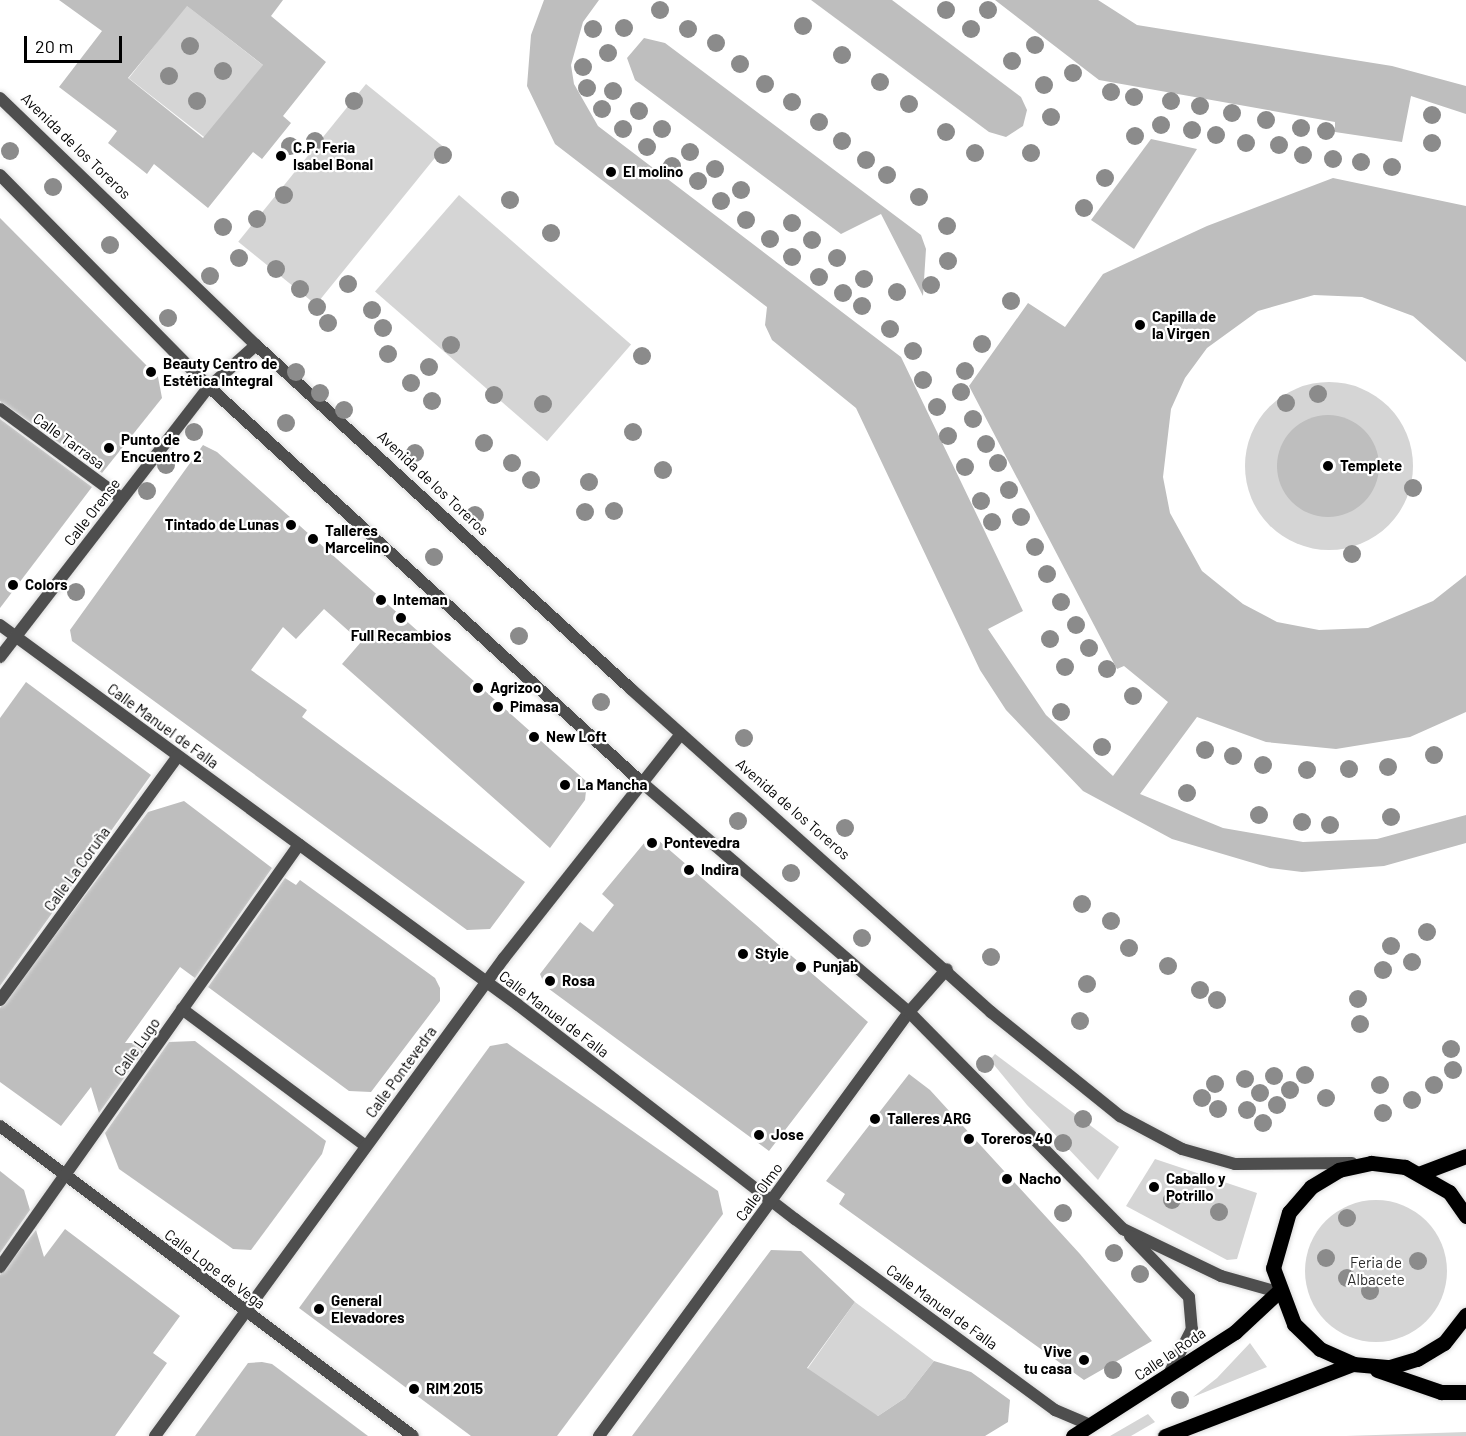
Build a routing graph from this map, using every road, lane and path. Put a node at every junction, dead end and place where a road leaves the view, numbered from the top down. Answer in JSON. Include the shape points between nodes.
{"nodes":[{"id":1,"x":0,"y":98,"type":"edge"},
{"id":2,"x":0,"y":175,"type":"edge"},
{"id":3,"x":256,"y":345,"type":"junction"},
{"id":4,"x":208,"y":387,"type":"junction"},
{"id":5,"x":0,"y":409,"type":"edge"},
{"id":6,"x":121,"y":498,"type":"junction"},
{"id":7,"x":0,"y":625,"type":"edge"},
{"id":8,"x":15,"y":637,"type":"junction"},
{"id":9,"x":0,"y":657,"type":"edge"},
{"id":10,"x":681,"y":734,"type":"junction"},
{"id":11,"x":178,"y":756,"type":"junction"},
{"id":12,"x":639,"y":780,"type":"junction"},
{"id":13,"x":299,"y":844,"type":"junction"},
{"id":14,"x":947,"y":969,"type":"junction"},
{"id":15,"x":486,"y":981,"type":"junction"},
{"id":16,"x":0,"y":1000,"type":"edge"},
{"id":17,"x":182,"y":1010,"type":"junction"},
{"id":18,"x":909,"y":1012,"type":"junction"},
{"id":19,"x":0,"y":1126,"type":"edge"},
{"id":20,"x":366,"y":1146,"type":"junction"},
{"id":21,"x":1466,"y":1156,"type":"edge"},
{"id":22,"x":1371,"y":1163,"type":"junction"},
{"id":23,"x":1421,"y":1173,"type":"junction"},
{"id":24,"x":64,"y":1175,"type":"junction"},
{"id":25,"x":772,"y":1200,"type":"junction"},
{"id":26,"x":1466,"y":1216,"type":"edge"},
{"id":27,"x":1123,"y":1229,"type":"junction"},
{"id":28,"x":0,"y":1267,"type":"edge"},
{"id":29,"x":1278,"y":1292,"type":"junction"},
{"id":30,"x":246,"y":1310,"type":"junction"},
{"id":31,"x":1466,"y":1315,"type":"edge"},
{"id":32,"x":1358,"y":1365,"type":"junction"},
{"id":33,"x":1161,"y":1383,"type":"junction"},
{"id":34,"x":1466,"y":1392,"type":"edge"},
{"id":35,"x":1091,"y":1425,"type":"junction"},
{"id":36,"x":155,"y":1436,"type":"edge"},
{"id":37,"x":413,"y":1436,"type":"edge"},
{"id":38,"x":599,"y":1436,"type":"edge"},
{"id":39,"x":1073,"y":1436,"type":"edge"},
{"id":40,"x":1165,"y":1436,"type":"edge"}],
"edges":[{"from":1,"to":3,"type":"street","name":"Avenida de los Toreros"},
{"from":2,"to":4,"type":"street"},
{"from":3,"to":4,"type":"street"},
{"from":3,"to":10,"type":"street","name":"Avenida de los Toreros"},
{"from":4,"to":6,"type":"street","name":"Calle Orense"},
{"from":4,"to":12,"type":"street"},
{"from":5,"to":6,"type":"street","name":"Calle Tarrasa"},
{"from":6,"to":8,"type":"street","name":"Calle Orense"},
{"from":7,"to":8,"type":"street","name":"Calle Manuel de Falla"},
{"from":8,"to":9,"type":"street","name":"Calle Orense"},
{"from":8,"to":11,"type":"street","name":"Calle Manuel de Falla"},
{"from":10,"to":12,"type":"street","name":"Calle Pontevedra"},
{"from":10,"to":14,"type":"street","name":"Avenida de los Toreros"},
{"from":11,"to":13,"type":"street","name":"Calle Manuel de Falla"},
{"from":11,"to":16,"type":"street","name":"Calle La Coruña"},
{"from":12,"to":15,"type":"street","name":"Calle Pontevedra"},
{"from":12,"to":18,"type":"street"},
{"from":13,"to":15,"type":"street","name":"Calle Manuel de Falla"},
{"from":13,"to":17,"type":"street","name":"Calle Lugo"},
{"from":14,"to":18,"type":"street","name":"Calle Olmo"},
{"from":14,"to":22,"type":"street","name":"Avenida de los Toreros","via":[[1120,1116],[1165,1142],[1234,1164]]},
{"from":15,"to":20,"type":"street","name":"Calle Pontevedra"},
{"from":15,"to":25,"type":"street","name":"Calle Manuel de Falla"},
{"from":17,"to":20,"type":"street"},
{"from":17,"to":24,"type":"street","name":"Calle Lugo"},
{"from":18,"to":25,"type":"street","name":"Calle Olmo"},
{"from":18,"to":27,"type":"street"},
{"from":19,"to":24,"type":"street","name":"Calle Lope de Vega"},
{"from":20,"to":30,"type":"street","name":"Calle Pontevedra"},
{"from":21,"to":23,"type":"main road"},
{"from":22,"to":23,"type":"main road"},
{"from":22,"to":29,"type":"main road","via":[[1339,1170],[1311,1187],[1290,1212],[1273,1268]]},
{"from":23,"to":26,"type":"main road","via":[[1449,1192]]},
{"from":24,"to":28,"type":"street","name":"Calle Lugo"},
{"from":24,"to":30,"type":"street","name":"Calle Lope de Vega"},
{"from":25,"to":35,"type":"street","name":"Calle Manuel de Falla","via":[[1055,1410]]},
{"from":25,"to":38,"type":"street","name":"Calle Olmo"},
{"from":27,"to":29,"type":"street","via":[[1221,1276]]},
{"from":27,"to":33,"type":"street","via":[[1189,1297],[1192,1329]]},
{"from":29,"to":32,"type":"main road","via":[[1294,1324],[1320,1349]]},
{"from":29,"to":33,"type":"main road","name":"Calle la Roda","via":[[1235,1332]]},
{"from":30,"to":36,"type":"street","name":"Calle Pontevedra"},
{"from":30,"to":37,"type":"street","name":"Calle Lope de Vega"},
{"from":31,"to":32,"type":"main road","via":[[1443,1343],[1417,1359],[1390,1367]]},
{"from":32,"to":34,"type":"main road","via":[[1441,1392]]},
{"from":32,"to":40,"type":"main road"},
{"from":33,"to":35,"type":"main road","name":"Calle la Roda"},
{"from":35,"to":39,"type":"main road","name":"Calle la Roda"}]}
